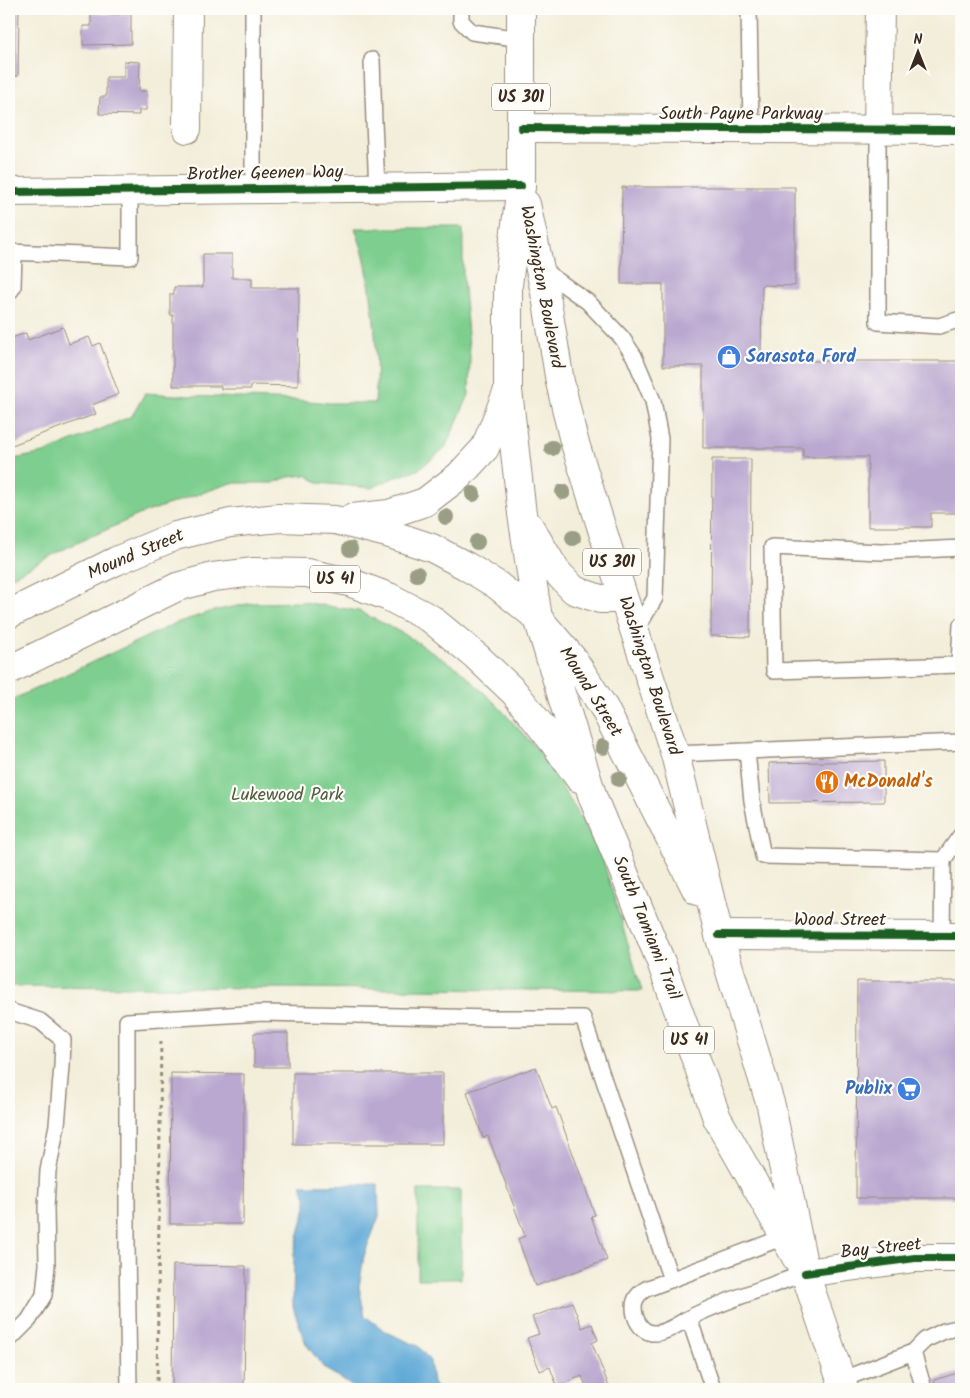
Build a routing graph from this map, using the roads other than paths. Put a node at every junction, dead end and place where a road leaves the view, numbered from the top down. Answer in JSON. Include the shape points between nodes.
{"nodes":[{"id":1,"x":188,"y":9,"type":"edge"},
{"id":2,"x":253,"y":9,"type":"edge"},
{"id":3,"x":460,"y":9,"type":"edge"},
{"id":4,"x":521,"y":9,"type":"edge"},
{"id":5,"x":749,"y":9,"type":"edge"},
{"id":6,"x":880,"y":9,"type":"edge"},
{"id":7,"x":521,"y":39,"type":"junction"},
{"id":8,"x":372,"y":60,"type":"dead end"},
{"id":9,"x":522,"y":128,"type":"junction"},
{"id":10,"x":187,"y":129,"type":"dead end"},
{"id":11,"x":751,"y":129,"type":"junction"},
{"id":12,"x":878,"y":130,"type":"junction"},
{"id":13,"x":961,"y":130,"type":"edge"},
{"id":14,"x":522,"y":186,"type":"junction"},
{"id":15,"x":377,"y":188,"type":"junction"},
{"id":16,"x":253,"y":189,"type":"junction"},
{"id":17,"x":130,"y":191,"type":"junction"},
{"id":18,"x":9,"y":192,"type":"edge"},
{"id":19,"x":11,"y":253,"type":"edge"},
{"id":20,"x":539,"y":268,"type":"junction"},
{"id":21,"x":9,"y":293,"type":"edge"},
{"id":22,"x":961,"y":319,"type":"edge"},
{"id":23,"x":508,"y":390,"type":"junction"},
{"id":24,"x":522,"y":514,"type":"junction"},
{"id":25,"x":335,"y":520,"type":"junction"},
{"id":26,"x":961,"y":548,"type":"edge"},
{"id":27,"x":624,"y":599,"type":"junction"},
{"id":28,"x":9,"y":614,"type":"edge"},
{"id":29,"x":538,"y":618,"type":"junction"},
{"id":30,"x":961,"y":625,"type":"edge"},
{"id":31,"x":635,"y":632,"type":"junction"},
{"id":32,"x":9,"y":670,"type":"edge"},
{"id":33,"x":961,"y":742,"type":"edge"},
{"id":34,"x":747,"y":751,"type":"junction"},
{"id":35,"x":675,"y":754,"type":"junction"},
{"id":36,"x":593,"y":798,"type":"junction"},
{"id":37,"x":961,"y":835,"type":"edge"},
{"id":38,"x":943,"y":860,"type":"junction"},
{"id":39,"x":719,"y":934,"type":"junction"},
{"id":40,"x":952,"y":936,"type":"edge"},
{"id":41,"x":9,"y":1011,"type":"edge"},
{"id":42,"x":784,"y":1237,"type":"junction"},
{"id":43,"x":961,"y":1258,"type":"edge"},
{"id":44,"x":805,"y":1273,"type":"junction"},
{"id":45,"x":671,"y":1280,"type":"junction"},
{"id":46,"x":689,"y":1318,"type":"junction"},
{"id":47,"x":961,"y":1327,"type":"edge"},
{"id":48,"x":9,"y":1340,"type":"edge"},
{"id":49,"x":913,"y":1352,"type":"junction"},
{"id":50,"x":843,"y":1384,"type":"edge"},
{"id":51,"x":129,"y":1389,"type":"edge"},
{"id":52,"x":713,"y":1389,"type":"edge"},
{"id":53,"x":924,"y":1389,"type":"edge"}],
"edges":[{"from":1,"to":10,"type":"main road"},
{"from":2,"to":16,"type":"lane"},
{"from":3,"to":7,"type":"lane","via":[[461,21],[472,32]]},
{"from":4,"to":7,"type":"main road","name":"Washington Boulevard","number":"US 301"},
{"from":5,"to":11,"type":"lane"},
{"from":6,"to":12,"type":"main road"},
{"from":7,"to":9,"type":"main road","name":"Washington Boulevard","number":"US 301"},
{"from":8,"to":15,"type":"lane"},
{"from":9,"to":11,"type":"main road","name":"South Payne Parkway"},
{"from":9,"to":14,"type":"main road","name":"Washington Boulevard","number":"US 301"},
{"from":11,"to":12,"type":"main road","name":"South Payne Parkway"},
{"from":12,"to":13,"type":"main road","name":"South Payne Parkway"},
{"from":12,"to":22,"type":"lane","via":[[878,322],[938,326]]},
{"from":14,"to":15,"type":"main road","name":"Brother Geenen Way"},
{"from":14,"to":20,"type":"main road","name":"Washington Boulevard","number":"US 301"},
{"from":14,"to":23,"type":"main road","name":"Washington Boulevard","number":"US 301","via":[[508,285]]},
{"from":15,"to":16,"type":"main road","name":"Brother Geenen Way"},
{"from":16,"to":17,"type":"main road","name":"Brother Geenen Way"},
{"from":17,"to":18,"type":"main road","name":"Brother Geenen Way"},
{"from":17,"to":19,"type":"lane","via":[[130,257]]},
{"from":19,"to":21,"type":"lane","via":[[13,286]]},
{"from":20,"to":27,"type":"main road","name":"Washington Boulevard","number":"US 301","via":[[573,438]]},
{"from":20,"to":31,"type":"lane","via":[[588,302],[622,338],[634,356],[652,401],[660,439],[655,598]]},
{"from":23,"to":24,"type":"main road","name":"Washington Boulevard","number":"US 301"},
{"from":23,"to":25,"type":"main road","via":[[485,448],[459,476],[425,502],[388,514]]},
{"from":24,"to":27,"type":"main road","via":[[556,571],[574,590],[600,599]]},
{"from":24,"to":29,"type":"main road","name":"Washington Boulevard","number":"US 301"},
{"from":25,"to":28,"type":"main road","name":"Mound Street","number":"US 41","via":[[279,518],[230,523],[175,536]]},
{"from":25,"to":29,"type":"main road","name":"Mound Street","number":"US 41","via":[[432,548],[497,585]]},
{"from":26,"to":30,"type":"lane","via":[[881,552],[772,547],[774,671],[959,665]]},
{"from":27,"to":31,"type":"main road","name":"Washington Boulevard","number":"US 301"},
{"from":29,"to":36,"type":"main road","name":"Washington Boulevard","number":"US 301"},
{"from":29,"to":39,"type":"main road","name":"Mound Street","number":"US 41","via":[[573,660],[604,708]]},
{"from":31,"to":35,"type":"main road","name":"Washington Boulevard","number":"US 301"},
{"from":32,"to":36,"type":"main road","number":"US 41","via":[[186,584],[254,572],[307,573],[349,582],[389,597],[431,619],[476,656],[514,692]]},
{"from":33,"to":34,"type":"lane"},
{"from":34,"to":35,"type":"lane"},
{"from":34,"to":38,"type":"lane","via":[[752,801],[763,856]]},
{"from":35,"to":39,"type":"main road","name":"Washington Boulevard","number":"US 301"},
{"from":36,"to":42,"type":"main road","name":"South Tamiami Trail","number":"US 41","via":[[661,962],[717,1118]]},
{"from":37,"to":38,"type":"lane"},
{"from":38,"to":40,"type":"lane"},
{"from":39,"to":40,"type":"main road","name":"Wood Street"},
{"from":39,"to":44,"type":"main road","name":"South Tamiami Trail","number":"US 41","via":[[771,1106]]},
{"from":41,"to":48,"type":"lane","via":[[40,1022],[63,1040],[57,1125],[48,1171],[44,1295],[29,1320]]},
{"from":42,"to":44,"type":"main road","name":"South Tamiami Trail","number":"US 41"},
{"from":42,"to":45,"type":"lane"},
{"from":43,"to":44,"type":"main road","name":"Bay Street","via":[[915,1258]]},
{"from":44,"to":46,"type":"lane"},
{"from":44,"to":50,"type":"main road","name":"South Tamiami Trail","number":"US 41"},
{"from":45,"to":46,"type":"lane","via":[[646,1289],[636,1297],[634,1307],[638,1322],[644,1330],[656,1333]]},
{"from":45,"to":51,"type":"lane","via":[[583,1018],[263,1013],[127,1021]]},
{"from":46,"to":52,"type":"lane"},
{"from":47,"to":49,"type":"lane","via":[[925,1340]]},
{"from":49,"to":50,"type":"lane"},
{"from":49,"to":53,"type":"lane"}]}
